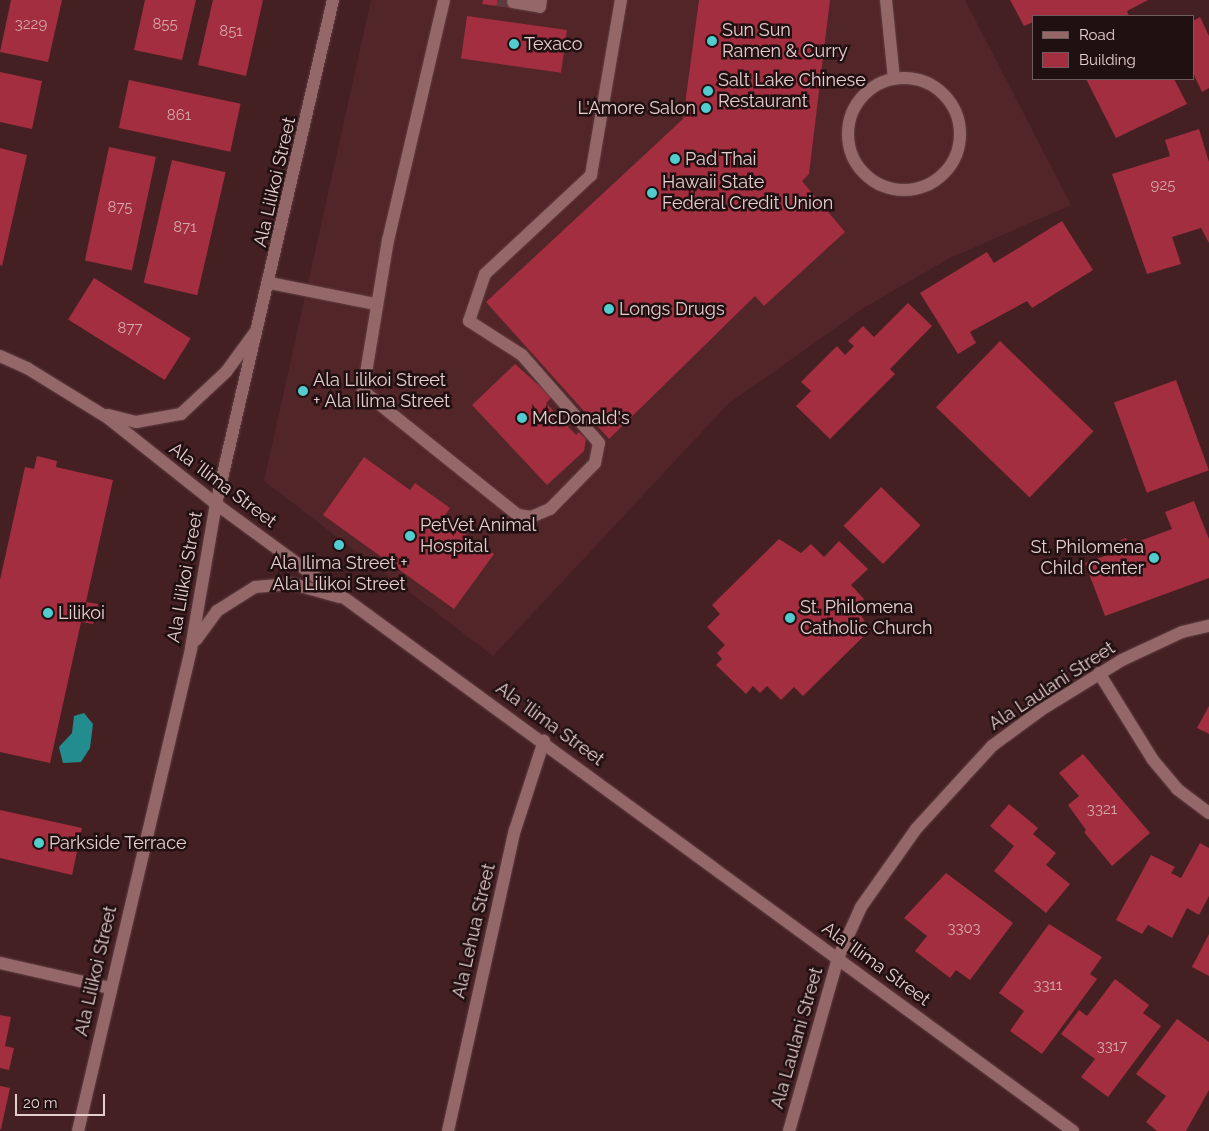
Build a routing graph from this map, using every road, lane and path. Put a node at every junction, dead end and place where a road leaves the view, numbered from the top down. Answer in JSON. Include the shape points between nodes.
{"nodes":[{"id":1,"x":333,"y":0,"type":"edge"},
{"id":2,"x":444,"y":0,"type":"edge"},
{"id":3,"x":541,"y":0,"type":"edge"},
{"id":4,"x":621,"y":0,"type":"edge"},
{"id":5,"x":886,"y":0,"type":"edge"},
{"id":6,"x":513,"y":2,"type":"dead end"},
{"id":7,"x":894,"y":79,"type":"junction"},
{"id":8,"x":270,"y":283,"type":"junction"},
{"id":9,"x":375,"y":304,"type":"junction"},
{"id":10,"x":258,"y":326,"type":"junction"},
{"id":11,"x":0,"y":356,"type":"edge"},
{"id":12,"x":100,"y":413,"type":"junction"},
{"id":13,"x":216,"y":504,"type":"junction"},
{"id":14,"x":347,"y":598,"type":"junction"},
{"id":15,"x":1209,"y":626,"type":"edge"},
{"id":16,"x":191,"y":648,"type":"junction"},
{"id":17,"x":1099,"y":673,"type":"junction"},
{"id":18,"x":544,"y":741,"type":"junction"},
{"id":19,"x":1209,"y":813,"type":"edge"},
{"id":20,"x":838,"y":958,"type":"junction"},
{"id":21,"x":0,"y":963,"type":"edge"},
{"id":22,"x":110,"y":988,"type":"junction"},
{"id":23,"x":78,"y":1131,"type":"edge"},
{"id":24,"x":448,"y":1131,"type":"edge"},
{"id":25,"x":788,"y":1131,"type":"edge"},
{"id":26,"x":1072,"y":1131,"type":"edge"}],
"edges":[{"from":1,"to":8,"type":"street","name":"Ala Lilikoi Street"},
{"from":2,"to":9,"type":"street"},
{"from":3,"to":6,"type":"street","via":[[540,7]]},
{"from":4,"to":9,"type":"street","via":[[591,175],[485,274],[469,321],[522,355],[601,449],[595,463],[550,509],[531,517],[518,515],[362,391]]},
{"from":5,"to":7,"type":"street"},
{"from":7,"to":7,"type":"street","via":[[921,81],[945,94],[960,127],[960,145],[942,176],[908,190],[872,181],[850,151],[851,114],[861,98],[876,85]]},
{"from":8,"to":9,"type":"street"},
{"from":8,"to":10,"type":"street","name":"Ala Lilikoi Street"},
{"from":10,"to":12,"type":"street","via":[[226,372],[180,414],[136,422]]},
{"from":10,"to":13,"type":"street","name":"Ala Lilikoi Street"},
{"from":11,"to":12,"type":"street","name":"Ala ʻIlima Street","via":[[27,368]]},
{"from":12,"to":13,"type":"street","name":"Ala ʻIlima Street"},
{"from":13,"to":14,"type":"street","name":"Ala ʻIlima Street"},
{"from":13,"to":16,"type":"street","name":"Ala Lilikoi Street"},
{"from":14,"to":16,"type":"street","via":[[293,584],[255,587],[217,611]]},
{"from":14,"to":18,"type":"street","name":"Ala ʻIlima Street"},
{"from":15,"to":17,"type":"street","name":"Ala Laulani Street","via":[[1182,632]]},
{"from":16,"to":22,"type":"street","name":"Ala Lilikoi Street"},
{"from":17,"to":19,"type":"street","via":[[1153,760],[1177,789]]},
{"from":17,"to":20,"type":"street","name":"Ala Laulani Street","via":[[992,746],[951,787],[861,907]]},
{"from":18,"to":20,"type":"street","name":"Ala ʻIlima Street"},
{"from":18,"to":24,"type":"street","name":"Ala Lehua Street","via":[[515,830]]},
{"from":20,"to":25,"type":"street","name":"Ala Laulani Street"},
{"from":20,"to":26,"type":"street","name":"Ala ʻIlima Street"},
{"from":21,"to":22,"type":"street"},
{"from":22,"to":23,"type":"street","name":"Ala Lilikoi Street"}]}
